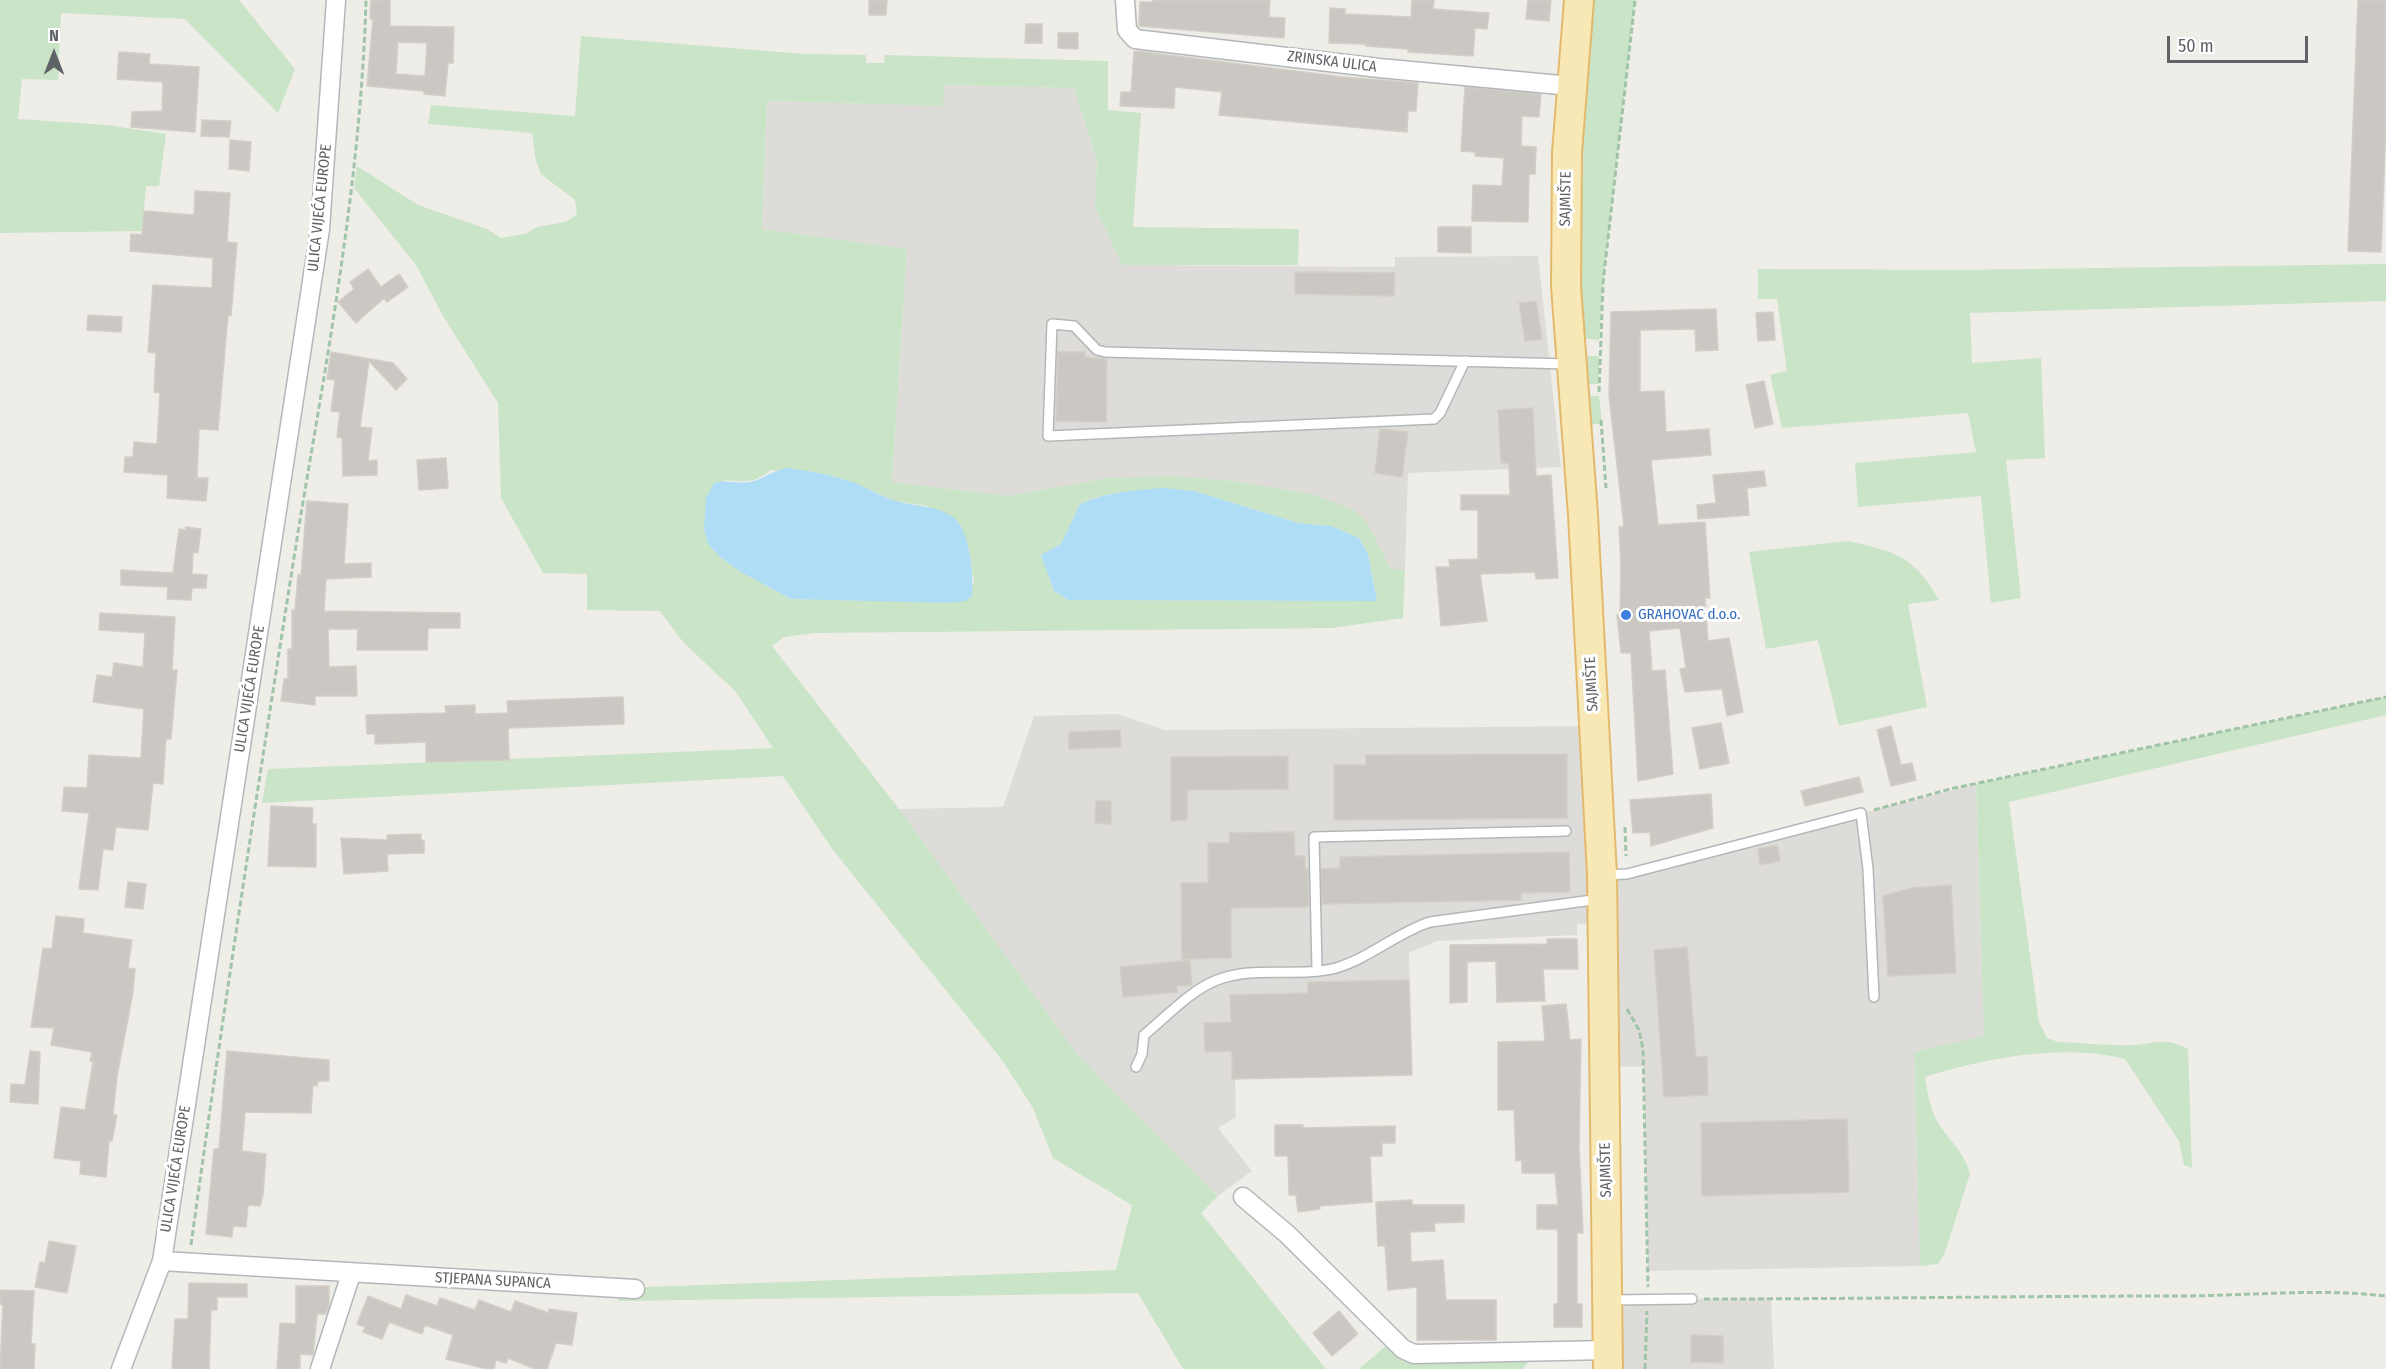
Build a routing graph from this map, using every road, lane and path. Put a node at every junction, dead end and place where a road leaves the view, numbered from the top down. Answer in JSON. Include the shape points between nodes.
{"nodes":[{"id":1,"x":336,"y":0,"type":"edge"},
{"id":2,"x":366,"y":0,"type":"edge"},
{"id":3,"x":1125,"y":0,"type":"edge"},
{"id":4,"x":1579,"y":0,"type":"edge"},
{"id":5,"x":1635,"y":0,"type":"edge"},
{"id":6,"x":1571,"y":86,"type":"junction"},
{"id":7,"x":1465,"y":362,"type":"junction"},
{"id":8,"x":1572,"y":364,"type":"junction"},
{"id":9,"x":1599,"y":396,"type":"dead end"},
{"id":10,"x":1601,"y":415,"type":"dead end"},
{"id":11,"x":1607,"y":494,"type":"dead end"},
{"id":12,"x":2386,"y":697,"type":"edge"},
{"id":13,"x":1861,"y":813,"type":"junction"},
{"id":14,"x":1625,"y":825,"type":"dead end"},
{"id":15,"x":1566,"y":831,"type":"dead end"},
{"id":16,"x":1610,"y":883,"type":"junction"},
{"id":17,"x":1317,"y":969,"type":"junction"},
{"id":18,"x":1874,"y":997,"type":"dead end"},
{"id":19,"x":1624,"y":1003,"type":"dead end"},
{"id":20,"x":1136,"y":1067,"type":"dead end"},
{"id":21,"x":1243,"y":1197,"type":"dead end"},
{"id":22,"x":162,"y":1262,"type":"junction"},
{"id":23,"x":188,"y":1263,"type":"junction"},
{"id":24,"x":351,"y":1274,"type":"junction"},
{"id":25,"x":635,"y":1289,"type":"dead end"},
{"id":26,"x":2386,"y":1296,"type":"edge"},
{"id":27,"x":1648,"y":1299,"type":"junction"},
{"id":28,"x":1692,"y":1299,"type":"joint"},
{"id":29,"x":1607,"y":1300,"type":"junction"},
{"id":30,"x":1608,"y":1359,"type":"edge"},
{"id":31,"x":121,"y":1369,"type":"edge"},
{"id":32,"x":320,"y":1369,"type":"edge"},
{"id":33,"x":1645,"y":1369,"type":"edge"}],
"edges":[{"from":1,"to":22,"type":"street","name":"ULICA VIJEĆA EUROPE","via":[[320,229]]},
{"from":2,"to":23,"type":"path","via":[[360,112],[330,342],[224,1005]]},
{"from":3,"to":6,"type":"street","name":"ZRINSKA ULICA","via":[[1127,30],[1135,39]]},
{"from":4,"to":6,"type":"main road","name":"SAJMIŠTE"},
{"from":5,"to":9,"type":"path","via":[[1603,283]]},
{"from":6,"to":8,"type":"main road","name":"SAJMIŠTE","via":[[1566,286]]},
{"from":7,"to":7,"type":"lane","via":[[1434,418],[1048,436],[1052,324],[1074,326],[1097,350],[1105,352]]},
{"from":7,"to":8,"type":"lane"},
{"from":8,"to":16,"type":"main road","name":"SAJMIŠTE"},
{"from":10,"to":11,"type":"path"},
{"from":12,"to":13,"type":"path","via":[[1950,789]]},
{"from":13,"to":16,"type":"lane"},
{"from":13,"to":18,"type":"lane","via":[[1868,869]]},
{"from":14,"to":16,"type":"path"},
{"from":15,"to":17,"type":"lane","via":[[1314,837]]},
{"from":16,"to":17,"type":"lane","via":[[1430,922],[1407,930],[1361,959],[1333,969]]},
{"from":16,"to":29,"type":"main road","name":"SAJMIŠTE"},
{"from":17,"to":20,"type":"lane","via":[[1216,980],[1144,1035]]},
{"from":19,"to":27,"type":"path","via":[[1640,1030],[1643,1049]]},
{"from":21,"to":30,"type":"street","via":[[1287,1234],[1403,1349],[1414,1354]]},
{"from":22,"to":23,"type":"street","name":"STJEPANA SUPANCA"},
{"from":22,"to":31,"type":"street","name":"ULICA VIJEĆA EUROPE"},
{"from":23,"to":24,"type":"street","name":"STJEPANA SUPANCA"},
{"from":24,"to":25,"type":"street","name":"STJEPANA SUPANCA"},
{"from":24,"to":32,"type":"street"},
{"from":26,"to":28,"type":"path","via":[[2291,1291],[2190,1296]]},
{"from":27,"to":28,"type":"lane"},
{"from":27,"to":29,"type":"lane"},
{"from":27,"to":33,"type":"path"},
{"from":29,"to":30,"type":"main road","name":"SAJMIŠTE"}]}
